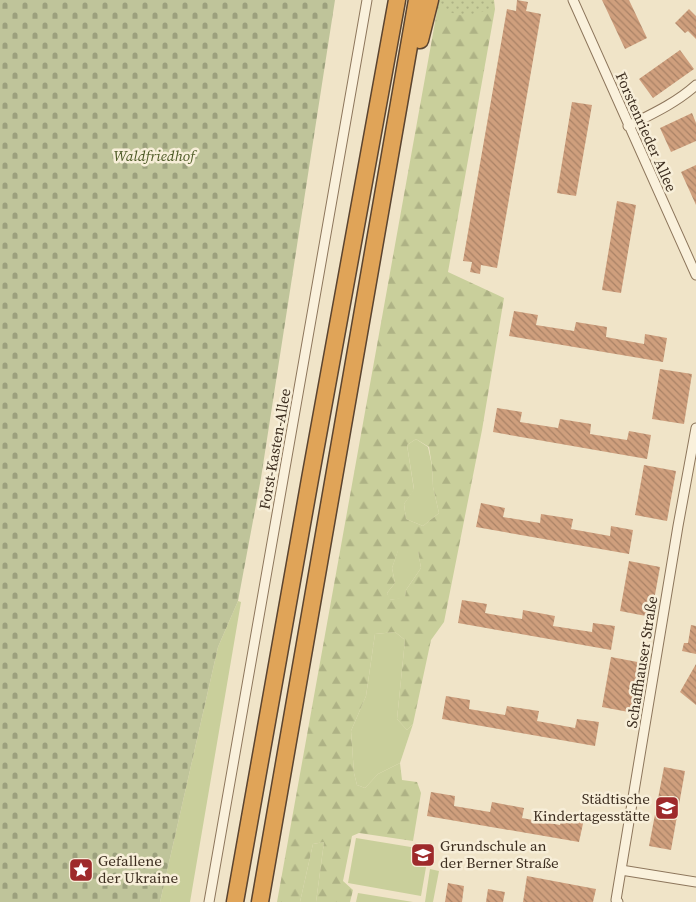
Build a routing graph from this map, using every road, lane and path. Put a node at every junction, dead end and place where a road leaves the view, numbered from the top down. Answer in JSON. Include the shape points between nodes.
{"nodes":[{"id":1,"x":367,"y":0,"type":"edge"},
{"id":2,"x":397,"y":0,"type":"edge"},
{"id":3,"x":417,"y":0,"type":"edge"},
{"id":4,"x":430,"y":0,"type":"edge"},
{"id":5,"x":573,"y":0,"type":"edge"},
{"id":6,"x":696,"y":85,"type":"edge"},
{"id":7,"x":402,"y":89,"type":"junction"},
{"id":8,"x":628,"y":126,"type":"junction"},
{"id":9,"x":696,"y":276,"type":"edge"},
{"id":10,"x":696,"y":428,"type":"edge"},
{"id":11,"x":621,"y":870,"type":"junction"},
{"id":12,"x":696,"y":882,"type":"edge"},
{"id":13,"x":617,"y":901,"type":"edge"},
{"id":14,"x":209,"y":902,"type":"edge"},
{"id":15,"x":235,"y":902,"type":"edge"},
{"id":16,"x":260,"y":902,"type":"edge"}],
"edges":[{"from":1,"to":14,"type":"street","name":"Forst-Kasten-Allee"},
{"from":2,"to":15,"type":"highway"},
{"from":3,"to":7,"type":"highway"},
{"from":4,"to":7,"type":"highway","via":[[416,55]]},
{"from":5,"to":8,"type":"street","name":"Forstenrieder Allee"},
{"from":6,"to":8,"type":"street","via":[[661,110]]},
{"from":7,"to":16,"type":"highway"},
{"from":8,"to":9,"type":"street","name":"Forstenrieder Allee"},
{"from":10,"to":11,"type":"street","name":"Schaffhauser Straße"},
{"from":11,"to":12,"type":"street"},
{"from":11,"to":13,"type":"street","name":"Schaffhauser Straße"}]}
